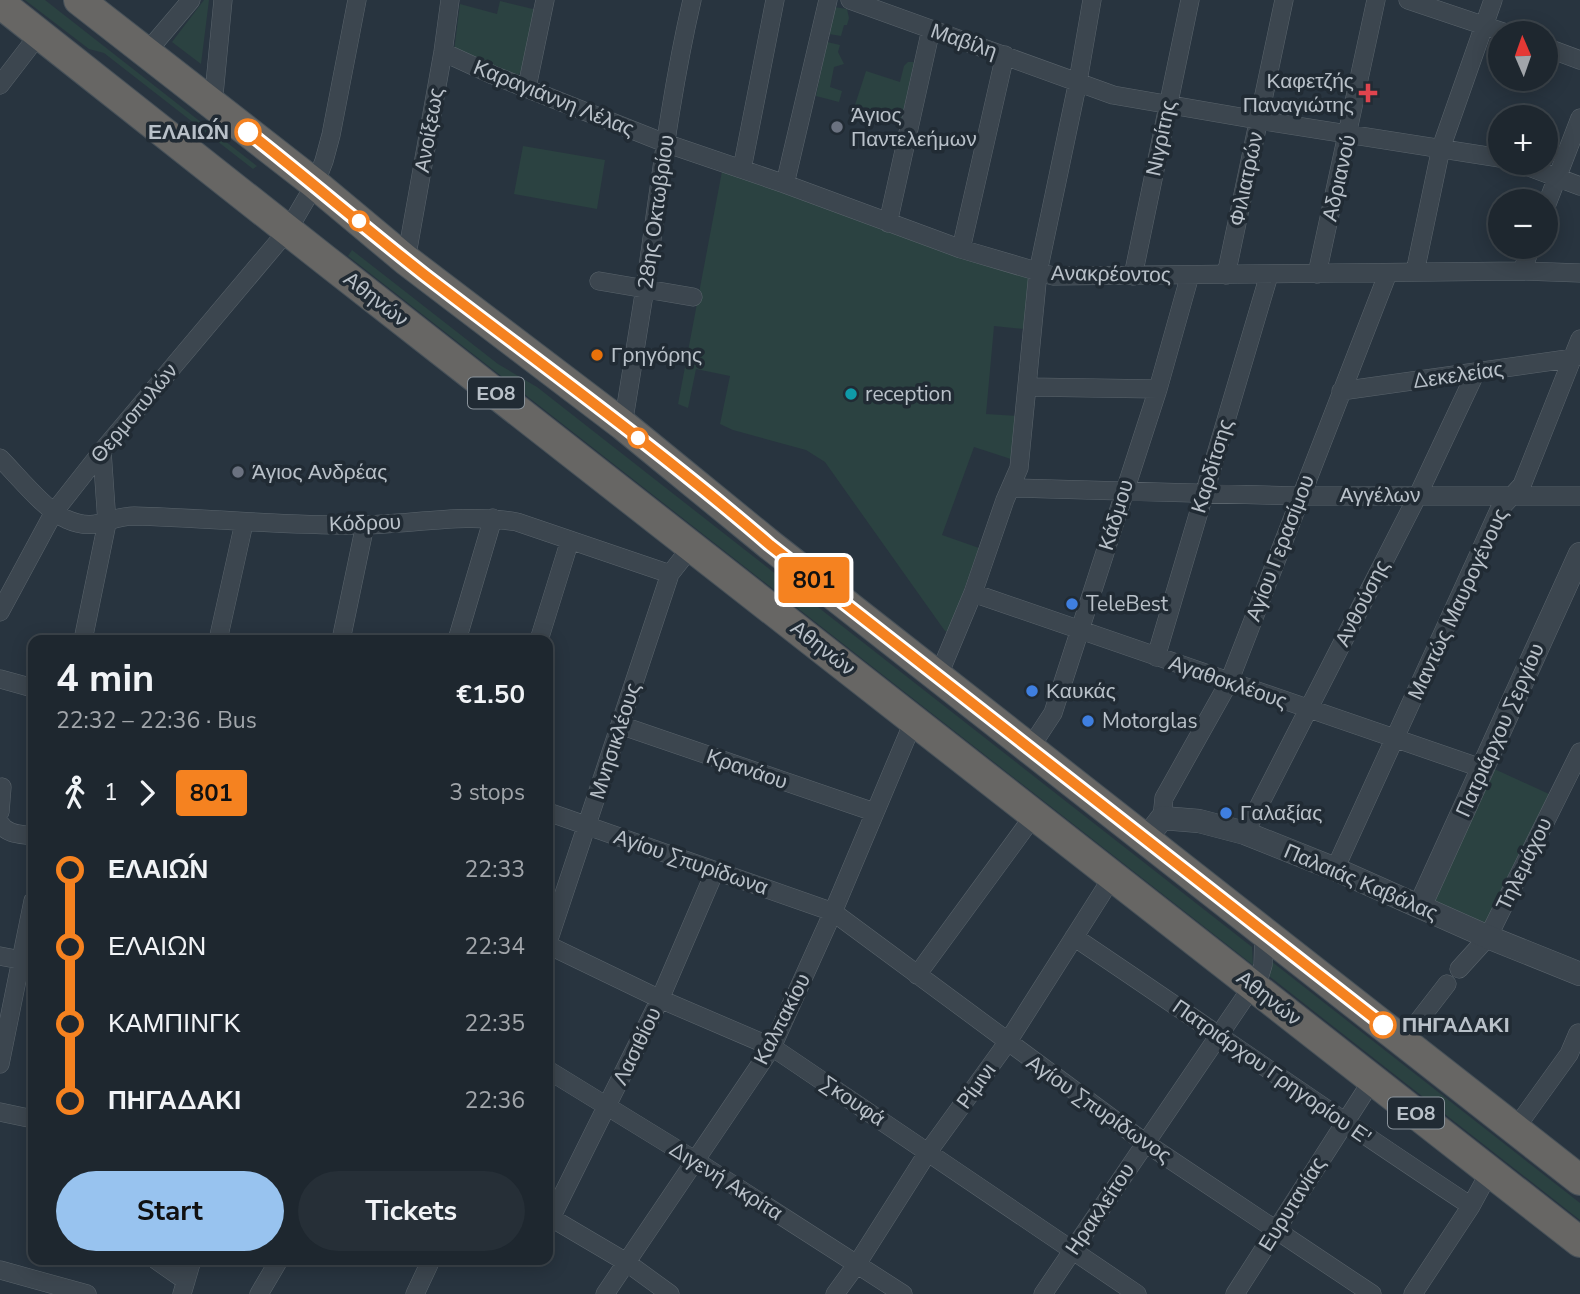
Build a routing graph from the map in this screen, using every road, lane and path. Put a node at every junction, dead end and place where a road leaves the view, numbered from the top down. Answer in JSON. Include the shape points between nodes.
{"nodes":[{"id":1,"x":79,"y":0,"type":"edge"},
{"id":2,"x":191,"y":0,"type":"edge"},
{"id":3,"x":223,"y":0,"type":"edge"},
{"id":4,"x":357,"y":0,"type":"edge"},
{"id":5,"x":450,"y":0,"type":"edge"},
{"id":6,"x":545,"y":0,"type":"edge"},
{"id":7,"x":692,"y":0,"type":"edge"},
{"id":8,"x":775,"y":0,"type":"edge"},
{"id":9,"x":828,"y":0,"type":"edge"},
{"id":10,"x":850,"y":0,"type":"edge"},
{"id":11,"x":1092,"y":0,"type":"edge"},
{"id":12,"x":1190,"y":0,"type":"edge"},
{"id":13,"x":1284,"y":0,"type":"edge"},
{"id":14,"x":1376,"y":0,"type":"edge"},
{"id":15,"x":1408,"y":0,"type":"edge"},
{"id":16,"x":1493,"y":0,"type":"edge"},
{"id":17,"x":0,"y":3,"type":"edge"},
{"id":18,"x":1483,"y":25,"type":"junction"},
{"id":19,"x":1488,"y":27,"type":"edge"},
{"id":20,"x":931,"y":29,"type":"junction"},
{"id":21,"x":40,"y":33,"type":"junction"},
{"id":22,"x":443,"y":52,"type":"junction"},
{"id":23,"x":1558,"y":52,"type":"edge"},
{"id":24,"x":146,"y":53,"type":"junction"},
{"id":25,"x":1005,"y":55,"type":"junction"},
{"id":26,"x":1580,"y":60,"type":"edge"},
{"id":27,"x":1078,"y":81,"type":"junction"},
{"id":28,"x":0,"y":85,"type":"edge"},
{"id":29,"x":527,"y":87,"type":"junction"},
{"id":30,"x":213,"y":105,"type":"junction"},
{"id":31,"x":1168,"y":106,"type":"junction"},
{"id":32,"x":1580,"y":118,"type":"edge"},
{"id":33,"x":1258,"y":120,"type":"junction"},
{"id":34,"x":1349,"y":135,"type":"junction"},
{"id":35,"x":665,"y":143,"type":"junction"},
{"id":36,"x":1440,"y":148,"type":"junction"},
{"id":37,"x":1488,"y":156,"type":"edge"},
{"id":38,"x":743,"y":169,"type":"junction"},
{"id":39,"x":1551,"y":175,"type":"edge"},
{"id":40,"x":1557,"y":177,"type":"junction"},
{"id":41,"x":315,"y":184,"type":"junction"},
{"id":42,"x":785,"y":184,"type":"junction"},
{"id":43,"x":1580,"y":186,"type":"edge"},
{"id":44,"x":1552,"y":189,"type":"edge"},
{"id":45,"x":888,"y":223,"type":"junction"},
{"id":46,"x":288,"y":230,"type":"junction"},
{"id":47,"x":961,"y":249,"type":"junction"},
{"id":48,"x":1526,"y":259,"type":"edge"},
{"id":49,"x":406,"y":260,"type":"junction"},
{"id":50,"x":1522,"y":271,"type":"junction"},
{"id":51,"x":1038,"y":272,"type":"junction"},
{"id":52,"x":1415,"y":272,"type":"junction"},
{"id":53,"x":1388,"y":273,"type":"junction"},
{"id":54,"x":1580,"y":273,"type":"edge"},
{"id":55,"x":1317,"y":274,"type":"junction"},
{"id":56,"x":1190,"y":275,"type":"junction"},
{"id":57,"x":1226,"y":275,"type":"junction"},
{"id":58,"x":1269,"y":275,"type":"junction"},
{"id":59,"x":1133,"y":276,"type":"junction"},
{"id":60,"x":599,"y":281,"type":"dead end"},
{"id":61,"x":645,"y":289,"type":"junction"},
{"id":62,"x":693,"y":297,"type":"dead end"},
{"id":63,"x":1580,"y":339,"type":"edge"},
{"id":64,"x":1574,"y":358,"type":"junction"},
{"id":65,"x":1476,"y":372,"type":"junction"},
{"id":66,"x":1028,"y":387,"type":"junction"},
{"id":67,"x":1158,"y":389,"type":"junction"},
{"id":68,"x":1342,"y":391,"type":"junction"},
{"id":69,"x":623,"y":425,"type":"junction"},
{"id":70,"x":102,"y":450,"type":"junction"},
{"id":71,"x":0,"y":458,"type":"edge"},
{"id":72,"x":1012,"y":488,"type":"junction"},
{"id":73,"x":1123,"y":491,"type":"junction"},
{"id":74,"x":1203,"y":493,"type":"junction"},
{"id":75,"x":1418,"y":495,"type":"junction"},
{"id":76,"x":1300,"y":496,"type":"junction"},
{"id":77,"x":1580,"y":496,"type":"edge"},
{"id":78,"x":1510,"y":497,"type":"junction"},
{"id":79,"x":54,"y":512,"type":"junction"},
{"id":80,"x":493,"y":518,"type":"junction"},
{"id":81,"x":107,"y":523,"type":"junction"},
{"id":82,"x":244,"y":523,"type":"junction"},
{"id":83,"x":365,"y":525,"type":"junction"},
{"id":84,"x":569,"y":540,"type":"junction"},
{"id":85,"x":692,"y":546,"type":"junction"},
{"id":86,"x":1580,"y":554,"type":"edge"},
{"id":87,"x":670,"y":574,"type":"junction"},
{"id":88,"x":973,"y":593,"type":"junction"},
{"id":89,"x":0,"y":612,"type":"edge"},
{"id":90,"x":1081,"y":631,"type":"junction"},
{"id":91,"x":84,"y":635,"type":"edge"},
{"id":92,"x":219,"y":635,"type":"edge"},
{"id":93,"x":342,"y":635,"type":"edge"},
{"id":94,"x":458,"y":635,"type":"edge"},
{"id":95,"x":540,"y":635,"type":"edge"},
{"id":96,"x":1156,"y":657,"type":"junction"},
{"id":97,"x":938,"y":677,"type":"junction"},
{"id":98,"x":0,"y":679,"type":"edge"},
{"id":99,"x":1229,"y":682,"type":"junction"},
{"id":100,"x":28,"y":687,"type":"edge"},
{"id":101,"x":1307,"y":708,"type":"junction"},
{"id":102,"x":914,"y":720,"type":"junction"},
{"id":103,"x":620,"y":725,"type":"junction"},
{"id":104,"x":1395,"y":739,"type":"junction"},
{"id":105,"x":1030,"y":748,"type":"junction"},
{"id":106,"x":1580,"y":752,"type":"edge"},
{"id":107,"x":1484,"y":769,"type":"junction"},
{"id":108,"x":2,"y":787,"type":"dead end"},
{"id":109,"x":0,"y":812,"type":"edge"},
{"id":110,"x":874,"y":812,"type":"junction"},
{"id":111,"x":553,"y":814,"type":"edge"},
{"id":112,"x":1035,"y":814,"type":"junction"},
{"id":113,"x":0,"y":823,"type":"edge"},
{"id":114,"x":586,"y":826,"type":"junction"},
{"id":115,"x":1154,"y":829,"type":"junction"},
{"id":116,"x":1244,"y":834,"type":"junction"},
{"id":117,"x":28,"y":835,"type":"edge"},
{"id":118,"x":1335,"y":869,"type":"junction"},
{"id":119,"x":715,"y":871,"type":"junction"},
{"id":120,"x":1113,"y":876,"type":"junction"},
{"id":121,"x":1420,"y":906,"type":"junction"},
{"id":122,"x":833,"y":912,"type":"junction"},
{"id":123,"x":553,"y":928,"type":"edge"},
{"id":124,"x":1264,"y":932,"type":"junction"},
{"id":125,"x":1074,"y":937,"type":"junction"},
{"id":126,"x":1488,"y":937,"type":"junction"},
{"id":127,"x":553,"y":946,"type":"edge"},
{"id":128,"x":0,"y":956,"type":"edge"},
{"id":129,"x":27,"y":961,"type":"edge"},
{"id":130,"x":1459,"y":969,"type":"dead end"},
{"id":131,"x":1580,"y":974,"type":"edge"},
{"id":132,"x":917,"y":975,"type":"junction"},
{"id":133,"x":1252,"y":985,"type":"junction"},
{"id":134,"x":1447,"y":985,"type":"dead end"},
{"id":135,"x":660,"y":999,"type":"junction"},
{"id":136,"x":1578,"y":1033,"type":"dead end"},
{"id":137,"x":1218,"y":1034,"type":"junction"},
{"id":138,"x":1403,"y":1041,"type":"junction"},
{"id":139,"x":1007,"y":1043,"type":"junction"},
{"id":140,"x":772,"y":1047,"type":"junction"},
{"id":141,"x":1574,"y":1058,"type":"edge"},
{"id":142,"x":0,"y":1064,"type":"edge"},
{"id":143,"x":553,"y":1073,"type":"edge"},
{"id":144,"x":1373,"y":1079,"type":"junction"},
{"id":145,"x":608,"y":1107,"type":"junction"},
{"id":146,"x":0,"y":1112,"type":"edge"},
{"id":147,"x":28,"y":1118,"type":"edge"},
{"id":148,"x":1344,"y":1123,"type":"junction"},
{"id":149,"x":1515,"y":1129,"type":"junction"},
{"id":150,"x":1144,"y":1142,"type":"junction"},
{"id":151,"x":928,"y":1152,"type":"junction"},
{"id":152,"x":696,"y":1161,"type":"junction"},
{"id":153,"x":1490,"y":1171,"type":"junction"},
{"id":154,"x":1580,"y":1180,"type":"edge"},
{"id":155,"x":1471,"y":1206,"type":"junction"},
{"id":156,"x":553,"y":1210,"type":"edge"},
{"id":157,"x":553,"y":1219,"type":"edge"},
{"id":158,"x":1277,"y":1229,"type":"junction"},
{"id":159,"x":1580,"y":1242,"type":"edge"},
{"id":160,"x":1073,"y":1249,"type":"junction"},
{"id":161,"x":626,"y":1262,"type":"junction"},
{"id":162,"x":857,"y":1264,"type":"junction"},
{"id":163,"x":161,"y":1265,"type":"edge"},
{"id":164,"x":191,"y":1265,"type":"edge"},
{"id":165,"x":276,"y":1265,"type":"edge"},
{"id":166,"x":428,"y":1265,"type":"edge"},
{"id":167,"x":0,"y":1270,"type":"edge"},
{"id":168,"x":184,"y":1288,"type":"edge"},
{"id":169,"x":87,"y":1294,"type":"edge"},
{"id":170,"x":259,"y":1294,"type":"edge"},
{"id":171,"x":415,"y":1294,"type":"edge"},
{"id":172,"x":605,"y":1294,"type":"edge"},
{"id":173,"x":670,"y":1294,"type":"edge"},
{"id":174,"x":835,"y":1294,"type":"edge"},
{"id":175,"x":903,"y":1294,"type":"edge"},
{"id":176,"x":1043,"y":1294,"type":"edge"},
{"id":177,"x":1137,"y":1294,"type":"edge"},
{"id":178,"x":1235,"y":1294,"type":"edge"},
{"id":179,"x":1372,"y":1294,"type":"edge"},
{"id":180,"x":1413,"y":1294,"type":"edge"}],
"edges":[{"from":1,"to":24,"type":"highway","number":"ΕΟ8"},
{"from":2,"to":24,"type":"street"},
{"from":3,"to":30,"type":"street"},
{"from":4,"to":41,"type":"street","name":"Θερμοπυλών","via":[[331,135]]},
{"from":5,"to":22,"type":"street","name":"Ανοίξεως"},
{"from":6,"to":29,"type":"street"},
{"from":7,"to":35,"type":"street","name":"28ης Οκτωβρίου"},
{"from":8,"to":38,"type":"street"},
{"from":9,"to":42,"type":"street"},
{"from":10,"to":20,"type":"street","name":"Μαβίλη"},
{"from":11,"to":27,"type":"street"},
{"from":12,"to":31,"type":"street","name":"Νιγρίτης"},
{"from":13,"to":33,"type":"street","name":"Φιλιατρών"},
{"from":14,"to":34,"type":"street","name":"Αδριανού"},
{"from":15,"to":18,"type":"street"},
{"from":16,"to":18,"type":"street"},
{"from":17,"to":21,"type":"highway","name":"Αθηνών","number":"ΕΟ8"},
{"from":18,"to":19,"type":"street"},
{"from":18,"to":36,"type":"street"},
{"from":20,"to":25,"type":"street","name":"Μαβίλη"},
{"from":20,"to":45,"type":"street"},
{"from":21,"to":28,"type":"street"},
{"from":21,"to":46,"type":"highway","name":"Αθηνών","number":"ΕΟ8"},
{"from":22,"to":29,"type":"street","name":"Καραγιάννη Λέλας"},
{"from":22,"to":49,"type":"street","name":"Ανοίξεως"},
{"from":23,"to":26,"type":"street"},
{"from":24,"to":30,"type":"highway","number":"ΕΟ8"},
{"from":25,"to":27,"type":"street","name":"Μαβίλη"},
{"from":25,"to":47,"type":"street"},
{"from":27,"to":31,"type":"street","name":"Μαβίλη","via":[[1113,95]]},
{"from":27,"to":51,"type":"street"},
{"from":29,"to":35,"type":"street","name":"Καραγιάννη Λέλας"},
{"from":30,"to":41,"type":"highway","number":"ΕΟ8"},
{"from":31,"to":33,"type":"street","name":"Μαβίλη"},
{"from":31,"to":59,"type":"street","name":"Νιγρίτης"},
{"from":32,"to":40,"type":"street"},
{"from":33,"to":34,"type":"street","name":"Μαβίλη"},
{"from":33,"to":57,"type":"street","name":"Φιλιατρών"},
{"from":34,"to":36,"type":"street","name":"Μαβίλη"},
{"from":34,"to":55,"type":"street","name":"Αδριανού"},
{"from":35,"to":38,"type":"street","name":"Ανακρέοντος"},
{"from":35,"to":61,"type":"street","name":"28ης Οκτωβρίου"},
{"from":36,"to":37,"type":"street","name":"Μαβίλη"},
{"from":36,"to":52,"type":"street"},
{"from":38,"to":42,"type":"street","name":"Ανακρέοντος"},
{"from":39,"to":40,"type":"street"},
{"from":40,"to":43,"type":"street"},
{"from":40,"to":44,"type":"street"},
{"from":41,"to":46,"type":"street","name":"Θερμοπυλών"},
{"from":41,"to":49,"type":"highway","number":"ΕΟ8"},
{"from":42,"to":45,"type":"street","name":"Ανακρέοντος"},
{"from":45,"to":47,"type":"street","name":"Ανακρέοντος"},
{"from":46,"to":70,"type":"street","name":"Θερμοπυλών"},
{"from":46,"to":85,"type":"highway","name":"Αθηνών","number":"ΕΟ8"},
{"from":47,"to":51,"type":"street","name":"Ανακρέοντος"},
{"from":48,"to":50,"type":"street"},
{"from":49,"to":69,"type":"highway","number":"ΕΟ8"},
{"from":50,"to":52,"type":"street","name":"Ανακρέοντος"},
{"from":50,"to":54,"type":"street","name":"Ανακρέοντος"},
{"from":51,"to":59,"type":"street","name":"Ανακρέοντος"},
{"from":51,"to":66,"type":"street"},
{"from":52,"to":53,"type":"street","name":"Ανακρέοντος"},
{"from":53,"to":55,"type":"street","name":"Ανακρέοντος"},
{"from":53,"to":68,"type":"street","name":"Αγίου Γερασίμου"},
{"from":55,"to":58,"type":"street","name":"Ανακρέοντος"},
{"from":56,"to":57,"type":"street","name":"Ανακρέοντος"},
{"from":56,"to":59,"type":"street","name":"Ανακρέοντος"},
{"from":56,"to":67,"type":"street","name":"Κάδμου"},
{"from":57,"to":58,"type":"street","name":"Ανακρέοντος"},
{"from":58,"to":74,"type":"street","name":"Καρδίτσης"},
{"from":60,"to":61,"type":"street"},
{"from":61,"to":62,"type":"street"},
{"from":61,"to":69,"type":"street","name":"28ης Οκτωβρίου"},
{"from":63,"to":64,"type":"street","name":"Μαντώς Μαυρογένους"},
{"from":64,"to":65,"type":"street","name":"Δεκελείας"},
{"from":64,"to":78,"type":"street","name":"Μαντώς Μαυρογένους","via":[[1522,485]]},
{"from":65,"to":68,"type":"street","name":"Δεκελείας"},
{"from":65,"to":75,"type":"street","name":"Ανθούσης"},
{"from":66,"to":67,"type":"street"},
{"from":66,"to":72,"type":"street","via":[[1019,468]]},
{"from":67,"to":73,"type":"street","name":"Κάδμου"},
{"from":68,"to":76,"type":"street","name":"Αγίου Γερασίμου"},
{"from":69,"to":97,"type":"highway","number":"ΕΟ8"},
{"from":70,"to":79,"type":"street","name":"Θερμοπυλών"},
{"from":70,"to":81,"type":"street"},
{"from":71,"to":79,"type":"street"},
{"from":72,"to":73,"type":"street","name":"Αγγέλων"},
{"from":72,"to":88,"type":"street"},
{"from":73,"to":74,"type":"street","name":"Αγγέλων"},
{"from":73,"to":90,"type":"street","name":"Κάδμου"},
{"from":74,"to":76,"type":"street","name":"Αγγέλων"},
{"from":74,"to":96,"type":"street","name":"Καρδίτσης"},
{"from":75,"to":76,"type":"street","name":"Αγγέλων"},
{"from":75,"to":78,"type":"street","name":"Αγγέλων"},
{"from":75,"to":101,"type":"street","name":"Ανθούσης"},
{"from":76,"to":99,"type":"street","name":"Αγίου Γερασίμου"},
{"from":77,"to":78,"type":"street","name":"Αγγέλων"},
{"from":78,"to":104,"type":"street","name":"Μαντώς Μαυρογένους","via":[[1499,510]]},
{"from":79,"to":81,"type":"street","name":"Κόδρου","via":[[79,523]]},
{"from":79,"to":89,"type":"street","name":"Θερμοπυλών"},
{"from":80,"to":83,"type":"street","name":"Κόδρου"},
{"from":80,"to":84,"type":"street","name":"Κόδρου"},
{"from":80,"to":94,"type":"street"},
{"from":81,"to":82,"type":"street","name":"Κόδρου","via":[[128,516]]},
{"from":81,"to":91,"type":"street"},
{"from":82,"to":83,"type":"street","name":"Κόδρου"},
{"from":82,"to":92,"type":"street"},
{"from":83,"to":93,"type":"street"},
{"from":84,"to":87,"type":"street","name":"Κόδρου"},
{"from":84,"to":95,"type":"street"},
{"from":85,"to":87,"type":"street","name":"Μνησικλέους"},
{"from":85,"to":102,"type":"highway","name":"Αθηνών","number":"ΕΟ8"},
{"from":86,"to":107,"type":"street","name":"Πατριάρχου Σεργίου"},
{"from":87,"to":103,"type":"street","name":"Μνησικλέους"},
{"from":88,"to":90,"type":"street","name":"Αγαθοκλέους"},
{"from":88,"to":97,"type":"street"},
{"from":90,"to":96,"type":"street","name":"Αγαθοκλέους"},
{"from":90,"to":105,"type":"street","name":"Κάδμου","via":[[1054,713]]},
{"from":96,"to":99,"type":"street","name":"Αγαθοκλέους"},
{"from":97,"to":105,"type":"highway","number":"ΕΟ8"},
{"from":98,"to":100,"type":"street"},
{"from":99,"to":101,"type":"street","name":"Αγαθοκλέους"},
{"from":99,"to":115,"type":"street","name":"Αγίου Γερασίμου","via":[[1164,799]]},
{"from":101,"to":104,"type":"street","name":"Αγαθοκλέους"},
{"from":101,"to":116,"type":"street","name":"Ανθούσης"},
{"from":102,"to":110,"type":"street","name":"Καλπακίου"},
{"from":102,"to":112,"type":"highway","name":"Αθηνών","number":"ΕΟ8"},
{"from":103,"to":110,"type":"street","name":"Κρανάου"},
{"from":103,"to":114,"type":"street","name":"Μνησικλέους"},
{"from":104,"to":107,"type":"street","name":"Αγαθοκλέους"},
{"from":104,"to":118,"type":"street","name":"Μαντώς Μαυρογένους"},
{"from":105,"to":115,"type":"highway","number":"ΕΟ8"},
{"from":106,"to":126,"type":"street","name":"Τηλεμάχου"},
{"from":107,"to":121,"type":"street","name":"Πατριάρχου Σεργίου"},
{"from":108,"to":109,"type":"street"},
{"from":110,"to":122,"type":"street","name":"Καλπακίου"},
{"from":111,"to":114,"type":"street","name":"Αγίου Σπυρίδωνα"},
{"from":112,"to":120,"type":"highway","name":"Αθηνών","number":"ΕΟ8"},
{"from":112,"to":132,"type":"street"},
{"from":113,"to":117,"type":"street","via":[[3,829]]},
{"from":114,"to":119,"type":"street","name":"Αγίου Σπυρίδωνα"},
{"from":114,"to":123,"type":"street","name":"Μνησικλέους"},
{"from":115,"to":116,"type":"street","name":"Παλαιάς Καβάλας","via":[[1199,821]]},
{"from":115,"to":124,"type":"highway","number":"ΕΟ8"},
{"from":116,"to":118,"type":"street","name":"Παλαιάς Καβάλας"},
{"from":118,"to":121,"type":"street","name":"Παλαιάς Καβάλας"},
{"from":119,"to":122,"type":"street","name":"Αγίου Σπυρίδωνα"},
{"from":119,"to":135,"type":"street","name":"Λασιθίου"},
{"from":120,"to":125,"type":"street","name":"Ρίμινι"},
{"from":120,"to":133,"type":"highway","name":"Αθηνών","number":"ΕΟ8"},
{"from":121,"to":126,"type":"street","name":"Παλαιάς Καβάλας"},
{"from":122,"to":132,"type":"street","name":"Αγίου Σπυρίδωνος"},
{"from":122,"to":140,"type":"street","name":"Καλπακίου"},
{"from":124,"to":133,"type":"street","name":"Ηρακλείτου","via":[[1263,965]]},
{"from":124,"to":138,"type":"highway","number":"ΕΟ8"},
{"from":125,"to":137,"type":"street","name":"Πατριάρχου Γρηγορίου Ε'"},
{"from":125,"to":139,"type":"street","name":"Ρίμινι"},
{"from":126,"to":130,"type":"street","name":"Τηλεμάχου"},
{"from":126,"to":131,"type":"street","name":"Παλαιάς Καβάλας"},
{"from":127,"to":135,"type":"street","name":"Σκουφά"},
{"from":128,"to":129,"type":"street"},
{"from":129,"to":142,"type":"street"},
{"from":132,"to":139,"type":"street","name":"Αγίου Σπυρίδωνος"},
{"from":133,"to":137,"type":"street","name":"Ηρακλείτου"},
{"from":133,"to":144,"type":"highway","name":"Αθηνών","number":"ΕΟ8"},
{"from":134,"to":138,"type":"street"},
{"from":135,"to":140,"type":"street","name":"Σκουφά"},
{"from":135,"to":145,"type":"street","name":"Λασιθίου"},
{"from":136,"to":141,"type":"street"},
{"from":137,"to":148,"type":"street","name":"Πατριάρχου Γρηγορίου Ε'"},
{"from":137,"to":150,"type":"street","name":"Ηρακλείτου"},
{"from":138,"to":149,"type":"highway","number":"ΕΟ8"},
{"from":139,"to":150,"type":"street","name":"Αγίου Σπυρίδωνος"},
{"from":139,"to":151,"type":"street","name":"Ρίμινι"},
{"from":140,"to":151,"type":"street","name":"Σκουφά"},
{"from":140,"to":152,"type":"street","name":"Καλπακίου"},
{"from":141,"to":149,"type":"street"},
{"from":143,"to":145,"type":"street","name":"Διγενή Ακρίτα"},
{"from":144,"to":148,"type":"street","name":"Ευρυτανίας"},
{"from":144,"to":153,"type":"highway","name":"Αθηνών","number":"ΕΟ8"},
{"from":145,"to":152,"type":"street","name":"Διγενή Ακρίτα"},
{"from":145,"to":156,"type":"street","name":"Λασιθίου"},
{"from":146,"to":147,"type":"street"},
{"from":148,"to":155,"type":"street","name":"Πατριάρχου Γρηγορίου Ε'"},
{"from":148,"to":158,"type":"street","name":"Ευρυτανίας"},
{"from":149,"to":154,"type":"highway","number":"ΕΟ8"},
{"from":150,"to":158,"type":"street","name":"Αγίου Σπυρίδωνος"},
{"from":150,"to":160,"type":"street","name":"Ηρακλείτου"},
{"from":151,"to":160,"type":"street","name":"Σκουφά"},
{"from":151,"to":162,"type":"street","name":"Ρίμινι"},
{"from":152,"to":161,"type":"street","name":"Καλπακίου"},
{"from":152,"to":162,"type":"street","name":"Διγενή Ακρίτα"},
{"from":153,"to":155,"type":"street"},
{"from":153,"to":159,"type":"highway","name":"Αθηνών","number":"ΕΟ8"},
{"from":155,"to":180,"type":"street"},
{"from":157,"to":161,"type":"street"},
{"from":158,"to":178,"type":"street","name":"Ευρυτανίας"},
{"from":158,"to":179,"type":"street","name":"Αγίου Σπυρίδωνος"},
{"from":160,"to":176,"type":"street","name":"Ηρακλείτου"},
{"from":160,"to":177,"type":"street","name":"Σκουφά"},
{"from":161,"to":172,"type":"street","name":"Καλπακίου"},
{"from":161,"to":173,"type":"street"},
{"from":162,"to":174,"type":"street","name":"Ρίμινι"},
{"from":162,"to":175,"type":"street","name":"Διγενή Ακρίτα"},
{"from":163,"to":168,"type":"street"},
{"from":164,"to":168,"type":"street"},
{"from":165,"to":170,"type":"street"},
{"from":166,"to":171,"type":"street"},
{"from":167,"to":169,"type":"street"}]}
